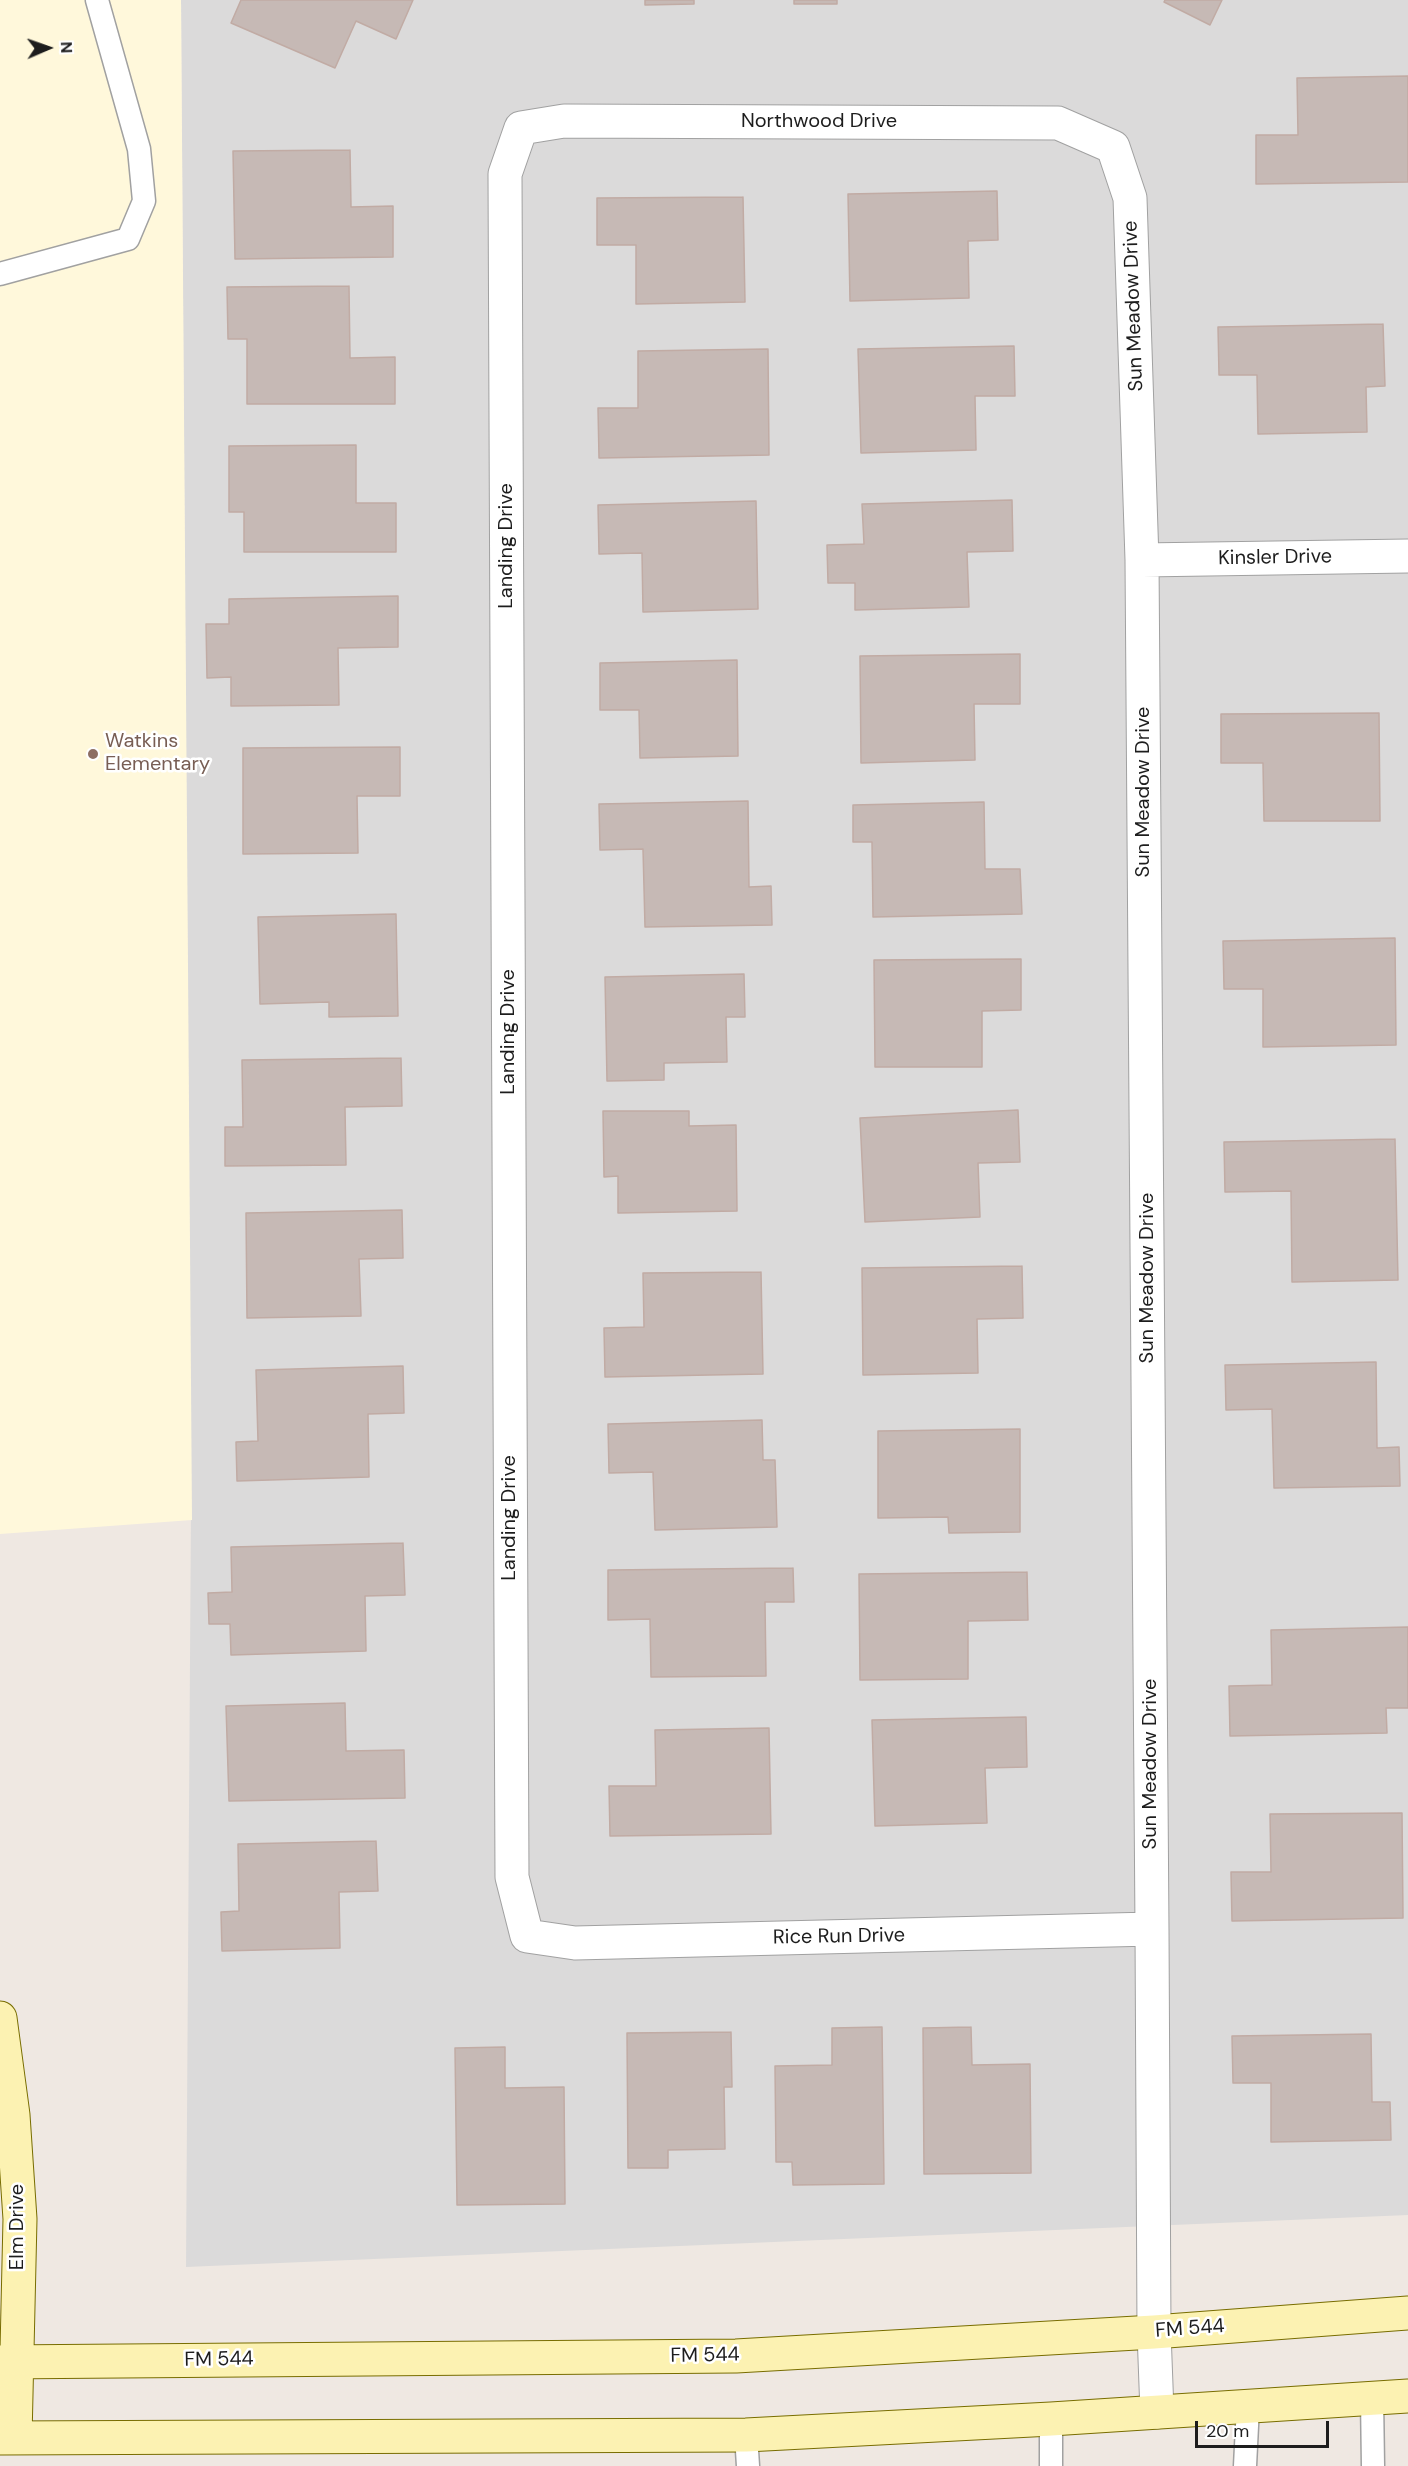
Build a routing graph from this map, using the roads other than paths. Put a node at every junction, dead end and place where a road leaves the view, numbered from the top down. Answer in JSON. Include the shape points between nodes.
{"nodes":[{"id":1,"x":97,"y":0,"type":"edge"},
{"id":2,"x":521,"y":128,"type":"joint"},
{"id":3,"x":1113,"y":147,"type":"joint"},
{"id":4,"x":0,"y":274,"type":"edge"},
{"id":5,"x":1408,"y":556,"type":"edge"},
{"id":6,"x":1142,"y":560,"type":"junction"},
{"id":7,"x":1152,"y":1929,"type":"junction"},
{"id":8,"x":526,"y":1936,"type":"joint"},
{"id":9,"x":0,"y":2018,"type":"edge"},
{"id":10,"x":1408,"y":2313,"type":"edge"},
{"id":11,"x":1154,"y":2332,"type":"junction"},
{"id":12,"x":8,"y":2362,"type":"edge"},
{"id":13,"x":1408,"y":2396,"type":"edge"},
{"id":14,"x":1372,"y":2398,"type":"junction"},
{"id":15,"x":1248,"y":2406,"type":"junction"},
{"id":16,"x":1157,"y":2412,"type":"junction"},
{"id":17,"x":1051,"y":2419,"type":"junction"},
{"id":18,"x":7,"y":2438,"type":"edge"},
{"id":19,"x":747,"y":2450,"type":"edge"},
{"id":20,"x":1051,"y":2466,"type":"edge"},
{"id":21,"x":1245,"y":2466,"type":"edge"},
{"id":22,"x":1373,"y":2466,"type":"edge"}],
"edges":[{"from":1,"to":4,"type":"lane","via":[[139,149],[144,201],[128,239]]},
{"from":2,"to":3,"type":"street","name":"Northwood Drive","via":[[564,121],[1058,123]]},
{"from":2,"to":8,"type":"street","name":"Landing Drive","via":[[505,174],[505,198],[512,1877]]},
{"from":3,"to":6,"type":"street","name":"Sun Meadow Drive","via":[[1130,198]]},
{"from":5,"to":6,"type":"street","name":"Kinsler Drive"},
{"from":6,"to":7,"type":"street","name":"Sun Meadow Drive"},
{"from":7,"to":8,"type":"street","name":"Rice Run Drive","via":[[575,1943]]},
{"from":7,"to":11,"type":"street","name":"Sun Meadow Drive"},
{"from":9,"to":12,"type":"main road","name":"Elm Drive","via":[[21,2218]]},
{"from":10,"to":11,"type":"main road","name":"FM 544"},
{"from":11,"to":12,"type":"main road","name":"FM 544","via":[[736,2356]]},
{"from":11,"to":16,"type":"street","name":"Sun Meadow Drive"},
{"from":12,"to":18,"type":"main road","name":"Elm Drive"},
{"from":13,"to":14,"type":"main road"},
{"from":14,"to":15,"type":"main road"},
{"from":14,"to":22,"type":"lane"},
{"from":15,"to":16,"type":"main road"},
{"from":15,"to":21,"type":"lane"},
{"from":16,"to":17,"type":"main road"},
{"from":17,"to":19,"type":"main road"},
{"from":17,"to":20,"type":"lane"},
{"from":18,"to":19,"type":"main road"}]}
